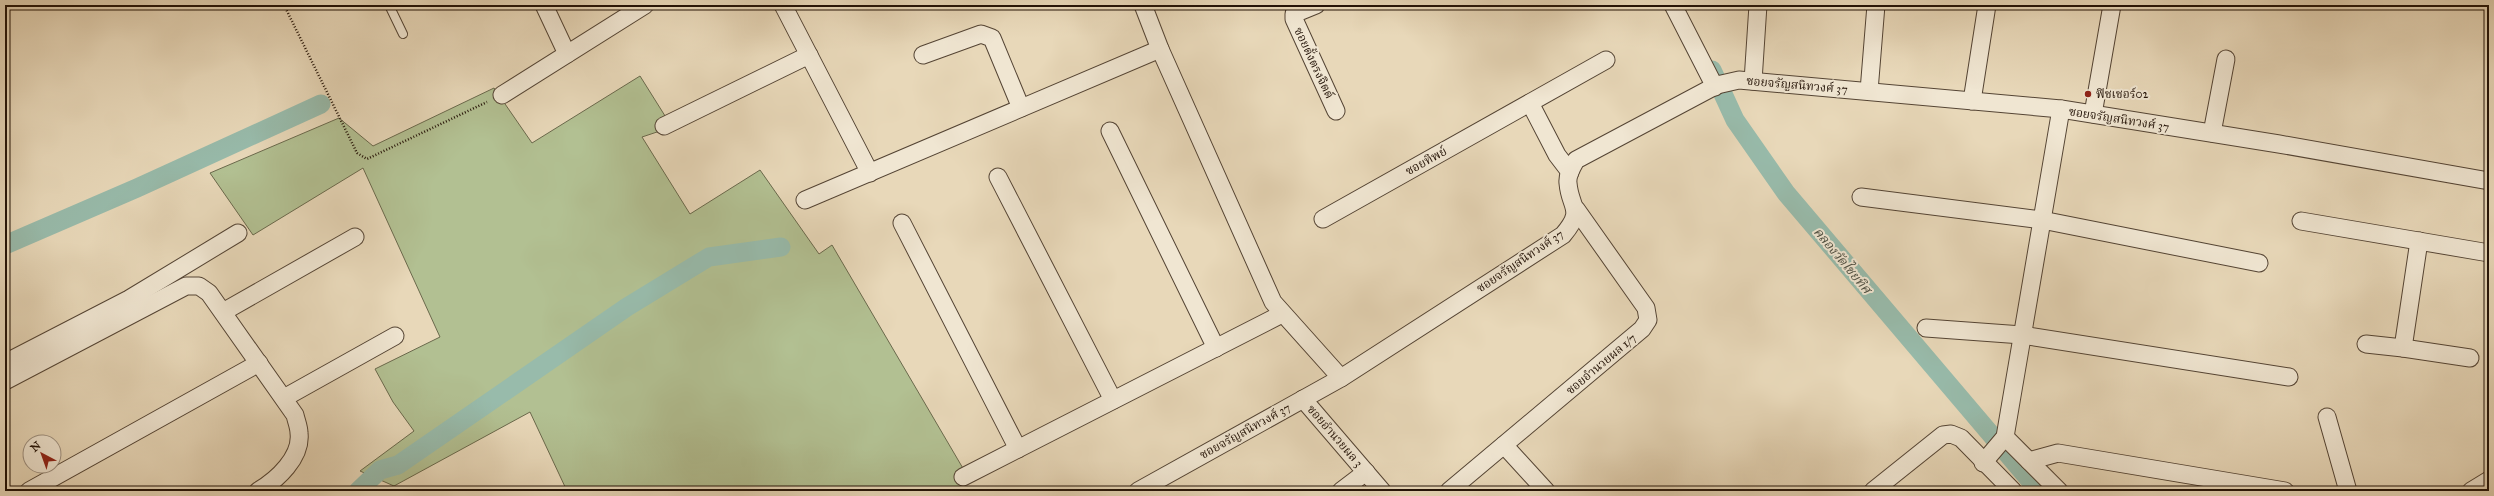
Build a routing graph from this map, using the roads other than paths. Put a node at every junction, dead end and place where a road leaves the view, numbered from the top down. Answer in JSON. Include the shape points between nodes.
{"nodes":[{"id":1,"x":389,"y":5,"type":"edge"},
{"id":2,"x":544,"y":5,"type":"edge"},
{"id":3,"x":645,"y":5,"type":"edge"},
{"id":4,"x":783,"y":5,"type":"edge"},
{"id":5,"x":1143,"y":5,"type":"edge"},
{"id":6,"x":1316,"y":5,"type":"edge"},
{"id":7,"x":1673,"y":5,"type":"edge"},
{"id":8,"x":1758,"y":5,"type":"edge"},
{"id":9,"x":1876,"y":5,"type":"edge"},
{"id":10,"x":1987,"y":5,"type":"edge"},
{"id":11,"x":2112,"y":5,"type":"edge"},
{"id":12,"x":403,"y":34,"type":"dead end"},
{"id":13,"x":1160,"y":49,"type":"junction"},
{"id":14,"x":567,"y":54,"type":"junction"},
{"id":15,"x":809,"y":54,"type":"junction"},
{"id":16,"x":923,"y":55,"type":"dead end"},
{"id":17,"x":2226,"y":59,"type":"dead end"},
{"id":18,"x":1606,"y":60,"type":"dead end"},
{"id":19,"x":1746,"y":80,"type":"junction"},
{"id":20,"x":1716,"y":86,"type":"junction"},
{"id":21,"x":1869,"y":91,"type":"junction"},
{"id":22,"x":502,"y":95,"type":"road end"},
{"id":23,"x":1972,"y":101,"type":"junction"},
{"id":24,"x":1530,"y":102,"type":"junction"},
{"id":25,"x":1021,"y":108,"type":"junction"},
{"id":26,"x":2061,"y":109,"type":"junction"},
{"id":27,"x":1336,"y":111,"type":"dead end"},
{"id":28,"x":2093,"y":114,"type":"junction"},
{"id":29,"x":664,"y":126,"type":"dead end"},
{"id":30,"x":1110,"y":131,"type":"dead end"},
{"id":31,"x":2212,"y":133,"type":"junction"},
{"id":32,"x":1570,"y":172,"type":"junction"},
{"id":33,"x":870,"y":173,"type":"junction"},
{"id":34,"x":998,"y":177,"type":"dead end"},
{"id":35,"x":2489,"y":181,"type":"edge"},
{"id":36,"x":1861,"y":197,"type":"dead end"},
{"id":37,"x":805,"y":200,"type":"dead end"},
{"id":38,"x":1576,"y":209,"type":"junction"},
{"id":39,"x":1323,"y":219,"type":"dead end"},
{"id":40,"x":2042,"y":220,"type":"junction"},
{"id":41,"x":2301,"y":221,"type":"dead end"},
{"id":42,"x":902,"y":223,"type":"dead end"},
{"id":43,"x":238,"y":233,"type":"dead end"},
{"id":44,"x":355,"y":237,"type":"dead end"},
{"id":45,"x":2419,"y":241,"type":"junction"},
{"id":46,"x":2489,"y":253,"type":"edge"},
{"id":47,"x":2260,"y":263,"type":"dead end"},
{"id":48,"x":223,"y":312,"type":"junction"},
{"id":49,"x":1282,"y":314,"type":"junction"},
{"id":50,"x":1926,"y":328,"type":"dead end"},
{"id":51,"x":2022,"y":335,"type":"junction"},
{"id":52,"x":395,"y":336,"type":"dead end"},
{"id":53,"x":2366,"y":344,"type":"dead end"},
{"id":54,"x":1216,"y":348,"type":"junction"},
{"id":55,"x":2403,"y":348,"type":"junction"},
{"id":56,"x":2470,"y":358,"type":"dead end"},
{"id":57,"x":259,"y":362,"type":"junction"},
{"id":58,"x":5,"y":363,"type":"edge"},
{"id":59,"x":2289,"y":377,"type":"dead end"},
{"id":60,"x":1341,"y":378,"type":"junction"},
{"id":61,"x":5,"y":381,"type":"edge"},
{"id":62,"x":284,"y":398,"type":"junction"},
{"id":63,"x":1304,"y":399,"type":"junction"},
{"id":64,"x":1113,"y":400,"type":"junction"},
{"id":65,"x":2328,"y":417,"type":"dead end"},
{"id":66,"x":2001,"y":442,"type":"junction"},
{"id":67,"x":1504,"y":445,"type":"junction"},
{"id":68,"x":1018,"y":449,"type":"junction"},
{"id":69,"x":2029,"y":461,"type":"junction"},
{"id":70,"x":1983,"y":462,"type":"junction"},
{"id":71,"x":1366,"y":472,"type":"junction"},
{"id":72,"x":963,"y":477,"type":"dead end"},
{"id":73,"x":2489,"y":480,"type":"edge"},
{"id":74,"x":29,"y":491,"type":"edge"},
{"id":75,"x":258,"y":491,"type":"edge"},
{"id":76,"x":1138,"y":491,"type":"edge"},
{"id":77,"x":1341,"y":491,"type":"edge"},
{"id":78,"x":1382,"y":491,"type":"edge"},
{"id":79,"x":1449,"y":491,"type":"edge"},
{"id":80,"x":1546,"y":491,"type":"edge"},
{"id":81,"x":1873,"y":491,"type":"edge"},
{"id":82,"x":2013,"y":491,"type":"edge"},
{"id":83,"x":2059,"y":491,"type":"edge"},
{"id":84,"x":2284,"y":491,"type":"edge"},
{"id":85,"x":2348,"y":491,"type":"edge"},
{"id":86,"x":2470,"y":491,"type":"edge"}],
"edges":[{"from":1,"to":12,"type":"lane"},
{"from":2,"to":14,"type":"street"},
{"from":3,"to":14,"type":"street"},
{"from":4,"to":15,"type":"street"},
{"from":5,"to":13,"type":"street"},
{"from":6,"to":27,"type":"street","name":"ซอยตั้งตรงจิตต์","via":[[1294,14],[1294,19]]},
{"from":7,"to":20,"type":"street"},
{"from":8,"to":19,"type":"street"},
{"from":9,"to":21,"type":"street"},
{"from":10,"to":23,"type":"street"},
{"from":11,"to":28,"type":"street"},
{"from":13,"to":25,"type":"street"},
{"from":13,"to":49,"type":"street","via":[[1273,302]]},
{"from":14,"to":22,"type":"street"},
{"from":15,"to":29,"type":"street"},
{"from":15,"to":33,"type":"street"},
{"from":16,"to":25,"type":"street","via":[[982,34],[988,35],[992,38]]},
{"from":17,"to":31,"type":"street"},
{"from":18,"to":24,"type":"street","name":"ซอยทิพย์"},
{"from":19,"to":20,"type":"street","name":"ซอยจรัญสนิทวงศ์ 37"},
{"from":19,"to":21,"type":"street","name":"ซอยจรัญสนิทวงศ์ 37"},
{"from":20,"to":32,"type":"street","name":"ซอยจรัญสนิทวงศ์ 37","via":[[1576,160]]},
{"from":21,"to":23,"type":"street","name":"ซอยจรัญสนิทวงศ์ 37"},
{"from":23,"to":26,"type":"street","name":"ซอยจรัญสนิทวงศ์ 37"},
{"from":24,"to":32,"type":"street","via":[[1557,155]]},
{"from":24,"to":39,"type":"street","name":"ซอยทิพย์"},
{"from":25,"to":33,"type":"street"},
{"from":26,"to":28,"type":"street","name":"ซอยจรัญสนิทวงศ์ 37"},
{"from":26,"to":40,"type":"street"},
{"from":28,"to":31,"type":"street","name":"ซอยจรัญสนิทวงศ์ 37"},
{"from":30,"to":54,"type":"street"},
{"from":31,"to":35,"type":"street","name":"ซอยจรัญสนิทวงศ์ 37"},
{"from":32,"to":38,"type":"street","via":[[1568,183]]},
{"from":33,"to":37,"type":"street"},
{"from":34,"to":64,"type":"street"},
{"from":36,"to":40,"type":"street"},
{"from":38,"to":60,"type":"street","name":"ซอยจรัญสนิทวงศ์ 37","via":[[1572,224],[1563,235]]},
{"from":38,"to":67,"type":"street","name":"ซอยอำนวยผล 1/7","via":[[1646,308],[1648,320],[1642,329]]},
{"from":40,"to":47,"type":"street"},
{"from":40,"to":51,"type":"street"},
{"from":41,"to":45,"type":"street"},
{"from":42,"to":68,"type":"street"},
{"from":43,"to":58,"type":"street","via":[[129,299]]},
{"from":44,"to":48,"type":"street"},
{"from":45,"to":46,"type":"street"},
{"from":45,"to":55,"type":"street"},
{"from":48,"to":57,"type":"street"},
{"from":48,"to":61,"type":"street","via":[[209,293],[199,286],[186,286]]},
{"from":49,"to":54,"type":"street"},
{"from":49,"to":60,"type":"street"},
{"from":50,"to":51,"type":"street"},
{"from":51,"to":59,"type":"street"},
{"from":51,"to":66,"type":"street"},
{"from":52,"to":62,"type":"street"},
{"from":53,"to":55,"type":"street"},
{"from":54,"to":64,"type":"street"},
{"from":55,"to":56,"type":"street"},
{"from":57,"to":62,"type":"street"},
{"from":57,"to":74,"type":"street"},
{"from":60,"to":63,"type":"street","name":"ซอยจรัญสนิทวงศ์ 37"},
{"from":62,"to":75,"type":"street","via":[[295,415],[300,433],[298,450],[284,470]]},
{"from":63,"to":71,"type":"street","name":"ซอยอำนวยผล 3"},
{"from":63,"to":76,"type":"street","name":"ซอยจรัญสนิทวงศ์ 37"},
{"from":64,"to":68,"type":"street"},
{"from":65,"to":85,"type":"street"},
{"from":66,"to":69,"type":"street"},
{"from":66,"to":70,"type":"street"},
{"from":67,"to":79,"type":"street","name":"ซอยอำนวยผล 1/7"},
{"from":67,"to":80,"type":"street"},
{"from":68,"to":72,"type":"street"},
{"from":69,"to":83,"type":"street"},
{"from":69,"to":84,"type":"street","via":[[2058,453]]},
{"from":70,"to":81,"type":"street","via":[[1962,438],[1951,434],[1943,435]]},
{"from":70,"to":82,"type":"street"},
{"from":71,"to":77,"type":"street"},
{"from":71,"to":78,"type":"street","name":"ซอยอำนวยผล 3"},
{"from":73,"to":86,"type":"street"}]}
